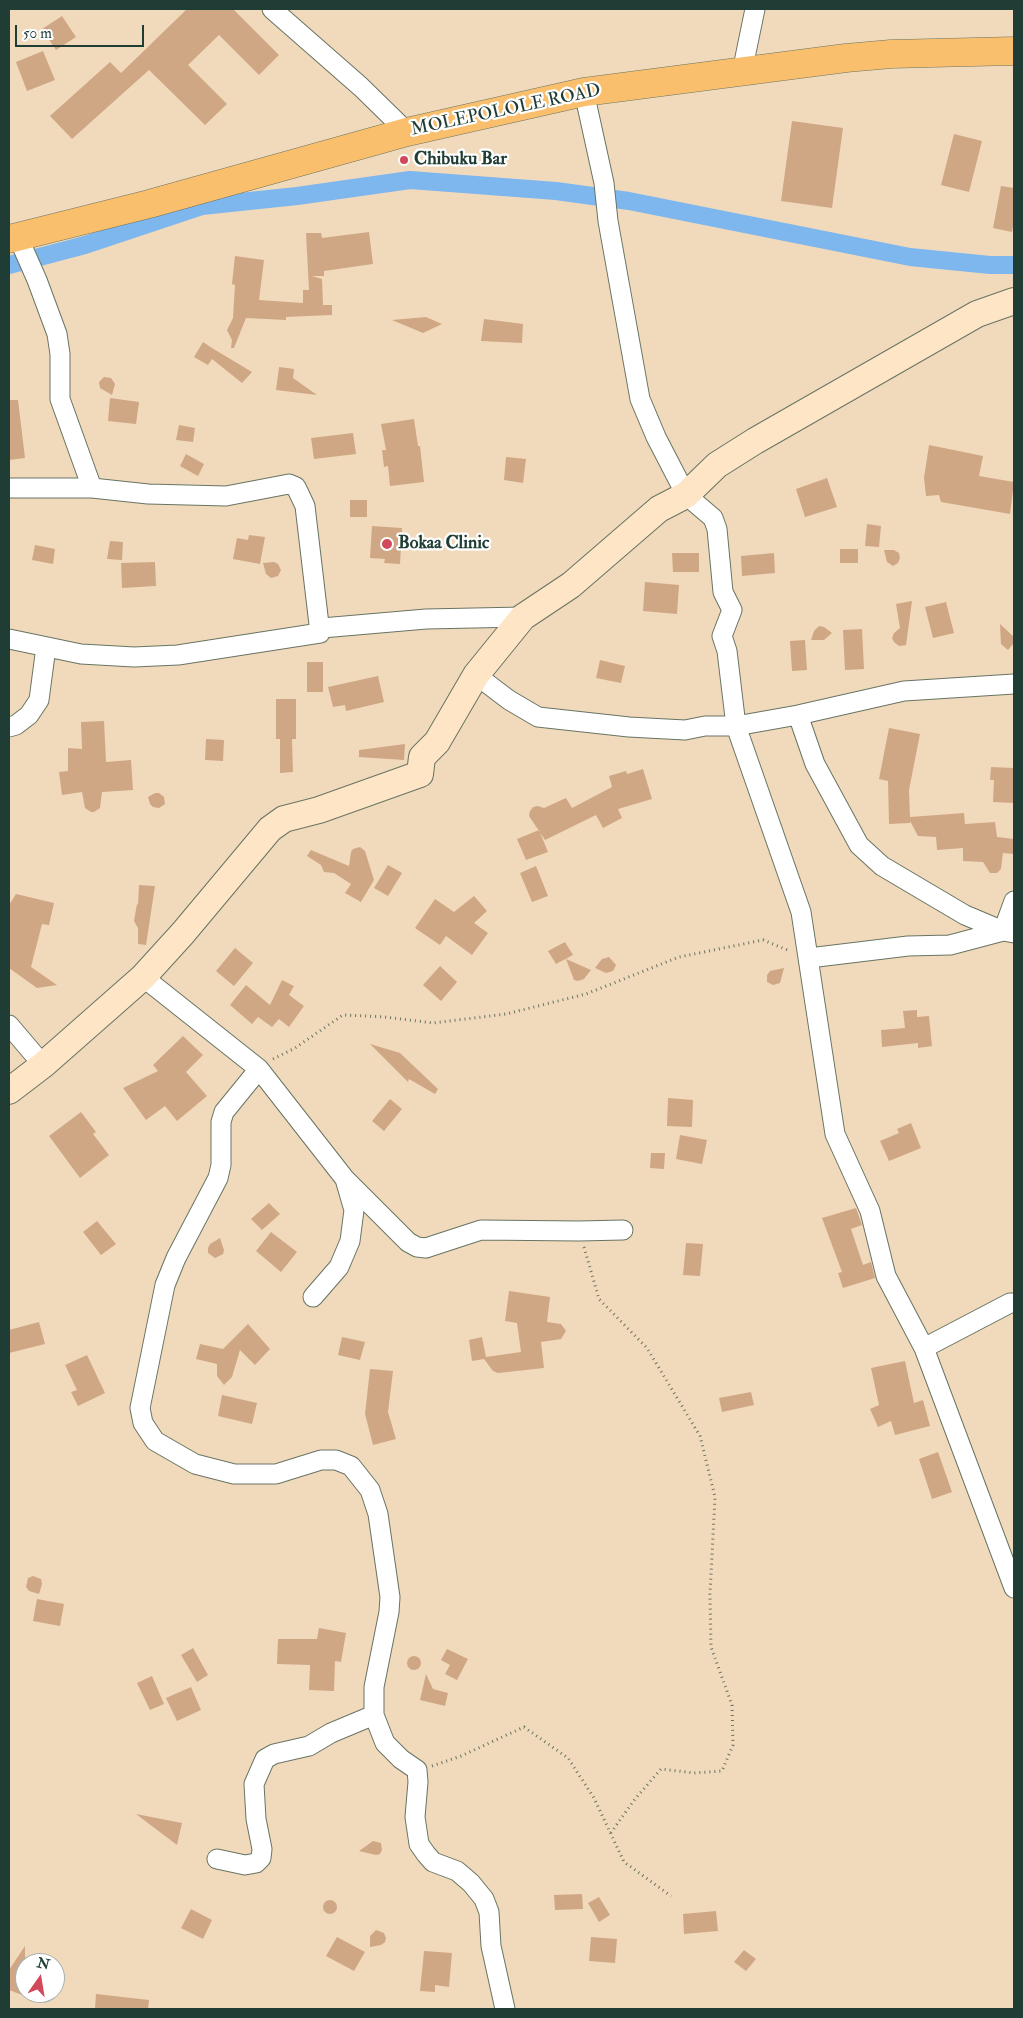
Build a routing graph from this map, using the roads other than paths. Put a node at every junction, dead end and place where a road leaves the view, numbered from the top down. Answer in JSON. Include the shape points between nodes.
{"nodes":[{"id":1,"x":272,"y":9,"type":"edge"},
{"id":2,"x":755,"y":9,"type":"edge"},
{"id":3,"x":1014,"y":51,"type":"edge"},
{"id":4,"x":742,"y":72,"type":"junction"},
{"id":5,"x":584,"y":92,"type":"junction"},
{"id":6,"x":407,"y":132,"type":"junction"},
{"id":7,"x":13,"y":238,"type":"edge"},
{"id":8,"x":1014,"y":301,"type":"edge"},
{"id":9,"x":9,"y":488,"type":"edge"},
{"id":10,"x":92,"y":488,"type":"junction"},
{"id":11,"x":686,"y":495,"type":"junction"},
{"id":12,"x":523,"y":617,"type":"junction"},
{"id":13,"x":320,"y":633,"type":"junction"},
{"id":14,"x":9,"y":639,"type":"edge"},
{"id":15,"x":46,"y":647,"type":"junction"},
{"id":16,"x":476,"y":675,"type":"junction"},
{"id":17,"x":1014,"y":684,"type":"edge"},
{"id":18,"x":798,"y":715,"type":"junction"},
{"id":19,"x":736,"y":726,"type":"junction"},
{"id":20,"x":9,"y":727,"type":"edge"},
{"id":21,"x":1014,"y":901,"type":"edge"},
{"id":22,"x":1008,"y":932,"type":"edge"},
{"id":23,"x":809,"y":958,"type":"junction"},
{"id":24,"x":143,"y":976,"type":"junction"},
{"id":25,"x":9,"y":1025,"type":"edge"},
{"id":26,"x":43,"y":1065,"type":"junction"},
{"id":27,"x":258,"y":1069,"type":"junction"},
{"id":28,"x":9,"y":1091,"type":"edge"},
{"id":29,"x":345,"y":1179,"type":"junction"},
{"id":30,"x":623,"y":1230,"type":"dead end"},
{"id":31,"x":313,"y":1297,"type":"dead end"},
{"id":32,"x":1014,"y":1303,"type":"edge"},
{"id":33,"x":924,"y":1348,"type":"junction"},
{"id":34,"x":1014,"y":1588,"type":"edge"},
{"id":35,"x":374,"y":1715,"type":"junction"},
{"id":36,"x":217,"y":1859,"type":"dead end"},
{"id":37,"x":506,"y":2009,"type":"edge"}],
"edges":[{"from":1,"to":6,"type":"street"},
{"from":2,"to":4,"type":"street"},
{"from":3,"to":4,"type":"main road","name":"MOLEPOLOLE ROAD","via":[[891,54]]},
{"from":4,"to":5,"type":"main road","name":"MOLEPOLOLE ROAD"},
{"from":5,"to":6,"type":"main road","name":"MOLEPOLOLE ROAD"},
{"from":5,"to":11,"type":"street","via":[[604,183],[640,399]]},
{"from":6,"to":7,"type":"main road","name":"MOLEPOLOLE ROAD"},
{"from":7,"to":10,"type":"street","via":[[37,280],[57,334],[60,400]]},
{"from":8,"to":11,"type":"street","via":[[977,314],[755,441],[717,465]]},
{"from":9,"to":10,"type":"street"},
{"from":10,"to":13,"type":"street","via":[[148,494],[226,496],[289,484],[296,486],[306,506]]},
{"from":11,"to":12,"type":"street","via":[[659,509],[571,585]]},
{"from":11,"to":19,"type":"street","via":[[713,518],[717,529],[723,592],[732,610],[722,636],[727,651]]},
{"from":12,"to":13,"type":"street","via":[[426,619],[322,628]]},
{"from":12,"to":16,"type":"street"},
{"from":13,"to":15,"type":"street","via":[[178,655],[81,654]]},
{"from":14,"to":15,"type":"street"},
{"from":15,"to":20,"type":"street","via":[[40,700],[29,715]]},
{"from":16,"to":19,"type":"street","via":[[538,717],[685,730]]},
{"from":16,"to":24,"type":"street","via":[[437,742],[422,757],[420,774],[284,819],[270,830]]},
{"from":17,"to":18,"type":"street","via":[[904,691]]},
{"from":18,"to":19,"type":"street"},
{"from":18,"to":22,"type":"street","via":[[815,764],[859,845],[882,866],[965,915]]},
{"from":19,"to":23,"type":"street","via":[[801,912]]},
{"from":21,"to":22,"type":"street"},
{"from":22,"to":23,"type":"street","via":[[950,944]]},
{"from":23,"to":33,"type":"street","via":[[835,1134],[870,1211],[886,1276]]},
{"from":24,"to":26,"type":"street"},
{"from":24,"to":27,"type":"street"},
{"from":25,"to":26,"type":"street"},
{"from":26,"to":28,"type":"street"},
{"from":27,"to":29,"type":"street"},
{"from":27,"to":35,"type":"street","via":[[224,1112],[218,1178],[165,1285],[140,1408],[143,1424],[155,1441],[195,1464],[234,1474],[276,1474],[321,1460],[336,1460],[351,1466],[370,1490],[378,1514],[390,1597],[374,1687]]},
{"from":29,"to":30,"type":"street","via":[[408,1242],[417,1247],[426,1248],[481,1230]]},
{"from":29,"to":31,"type":"street","via":[[354,1210],[350,1241],[339,1267]]},
{"from":32,"to":33,"type":"street"},
{"from":33,"to":34,"type":"street"},
{"from":35,"to":36,"type":"street","via":[[309,1746],[265,1759],[254,1784],[261,1858],[256,1863],[245,1865]]},
{"from":35,"to":37,"type":"street","via":[[386,1743],[417,1770],[415,1817],[419,1844],[434,1862],[457,1871],[484,1899]]}]}
